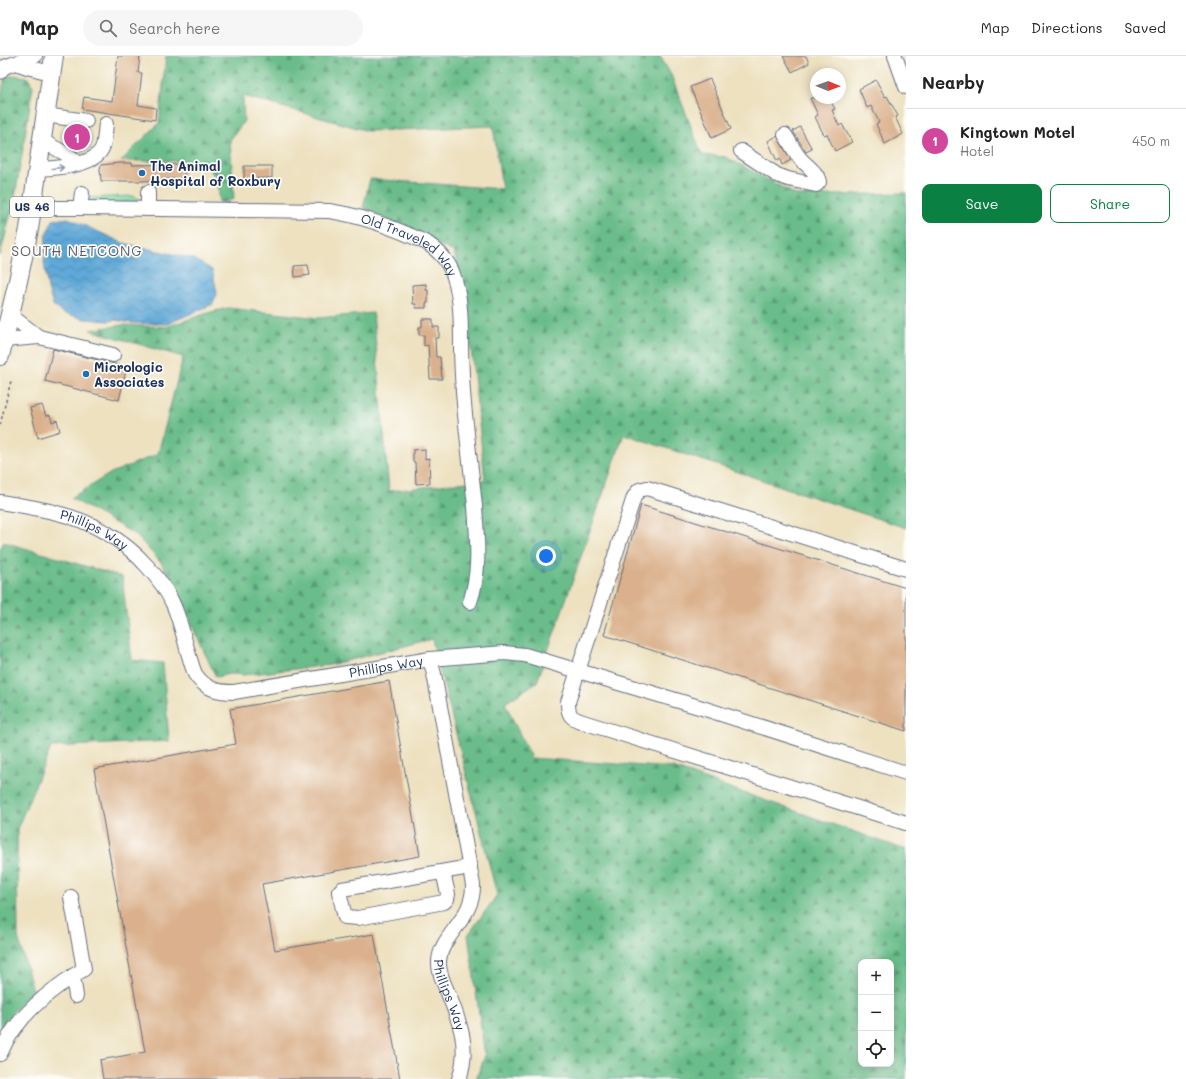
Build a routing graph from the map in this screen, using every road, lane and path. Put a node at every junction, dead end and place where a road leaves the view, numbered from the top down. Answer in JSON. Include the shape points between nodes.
{"nodes":[{"id":1,"x":35,"y":56,"type":"edge"},
{"id":2,"x":895,"y":56,"type":"edge"},
{"id":3,"x":16,"y":63,"type":"junction"},
{"id":4,"x":52,"y":64,"type":"edge"},
{"id":5,"x":0,"y":72,"type":"edge"},
{"id":6,"x":906,"y":87,"type":"edge"},
{"id":7,"x":46,"y":115,"type":"junction"},
{"id":8,"x":86,"y":121,"type":"dead end"},
{"id":9,"x":106,"y":124,"type":"dead end"},
{"id":10,"x":785,"y":135,"type":"dead end"},
{"id":11,"x":42,"y":141,"type":"junction"},
{"id":12,"x":741,"y":151,"type":"dead end"},
{"id":13,"x":78,"y":163,"type":"junction"},
{"id":14,"x":38,"y":169,"type":"junction"},
{"id":15,"x":148,"y":192,"type":"dead end"},
{"id":16,"x":82,"y":193,"type":"dead end"},
{"id":17,"x":33,"y":204,"type":"junction"},
{"id":18,"x":80,"y":208,"type":"junction"},
{"id":19,"x":148,"y":209,"type":"junction"},
{"id":20,"x":7,"y":310,"type":"edge"},
{"id":21,"x":38,"y":337,"type":"junction"},
{"id":22,"x":2,"y":348,"type":"edge"},
{"id":23,"x":113,"y":355,"type":"dead end"},
{"id":24,"x":11,"y":381,"type":"dead end"},
{"id":25,"x":0,"y":425,"type":"edge"},
{"id":26,"x":0,"y":502,"type":"edge"},
{"id":27,"x":906,"y":569,"type":"edge"},
{"id":28,"x":470,"y":602,"type":"dead end"},
{"id":29,"x":430,"y":659,"type":"junction"},
{"id":30,"x":578,"y":671,"type":"junction"},
{"id":31,"x":906,"y":773,"type":"edge"},
{"id":32,"x":906,"y":823,"type":"edge"},
{"id":33,"x":470,"y":867,"type":"junction"},
{"id":34,"x":443,"y":872,"type":"junction"},
{"id":35,"x":72,"y":897,"type":"dead end"},
{"id":36,"x":73,"y":976,"type":"junction"},
{"id":37,"x":76,"y":996,"type":"dead end"},
{"id":38,"x":0,"y":1054,"type":"edge"},
{"id":39,"x":459,"y":1079,"type":"edge"}],
"edges":[{"from":1,"to":3,"type":"street"},
{"from":2,"to":6,"type":"street"},
{"from":3,"to":4,"type":"street","via":[[27,67]]},
{"from":3,"to":5,"type":"street","via":[[4,67]]},
{"from":4,"to":7,"type":"main road","number":"US 46"},
{"from":7,"to":8,"type":"street"},
{"from":7,"to":11,"type":"main road","number":"US 46"},
{"from":9,"to":13,"type":"street","via":[[103,146],[90,160]]},
{"from":10,"to":12,"type":"street","via":[[799,158],[818,178],[816,185],[777,175]]},
{"from":11,"to":13,"type":"street"},
{"from":11,"to":14,"type":"main road","number":"US 46"},
{"from":14,"to":13,"type":"street","one_way":true,"via":[[67,167]]},
{"from":14,"to":17,"type":"main road","number":"US 46"},
{"from":15,"to":19,"type":"street"},
{"from":16,"to":18,"type":"street"},
{"from":17,"to":18,"type":"street","name":"Old Traveled Way","via":[[56,208]]},
{"from":17,"to":20,"type":"main road","number":"US 46","via":[[24,254]]},
{"from":18,"to":19,"type":"street","name":"Old Traveled Way"},
{"from":19,"to":28,"type":"street","name":"Old Traveled Way","via":[[309,210],[342,213],[378,222],[427,243],[444,258],[455,278],[461,321],[464,392],[478,562],[476,587]]},
{"from":20,"to":21,"type":"street"},
{"from":20,"to":22,"type":"main road","number":"US 46"},
{"from":21,"to":22,"type":"street"},
{"from":21,"to":23,"type":"street"},
{"from":24,"to":25,"type":"path"},
{"from":26,"to":29,"type":"street","name":"Phillips Way","via":[[58,513],[78,520],[109,534],[134,553],[158,580],[173,603],[195,674],[201,682],[214,690],[234,692]]},
{"from":27,"to":30,"type":"street","via":[[647,488],[639,490],[634,497]]},
{"from":29,"to":30,"type":"street","via":[[518,654]]},
{"from":29,"to":33,"type":"street","name":"Phillips Way"},
{"from":30,"to":31,"type":"street"},
{"from":30,"to":32,"type":"street","via":[[568,702],[568,712],[573,719]]},
{"from":33,"to":34,"type":"street"},
{"from":33,"to":39,"type":"street","name":"Phillips Way","via":[[473,890],[471,902],[464,917],[444,944],[439,963],[441,976],[463,1036],[464,1059]]},
{"from":34,"to":34,"type":"street","via":[[342,889],[339,892],[345,917],[358,918],[444,902],[448,894]]},
{"from":35,"to":36,"type":"street","via":[[84,969]]},
{"from":36,"to":37,"type":"street"},
{"from":36,"to":38,"type":"street","via":[[56,987],[19,1023]]}]}
